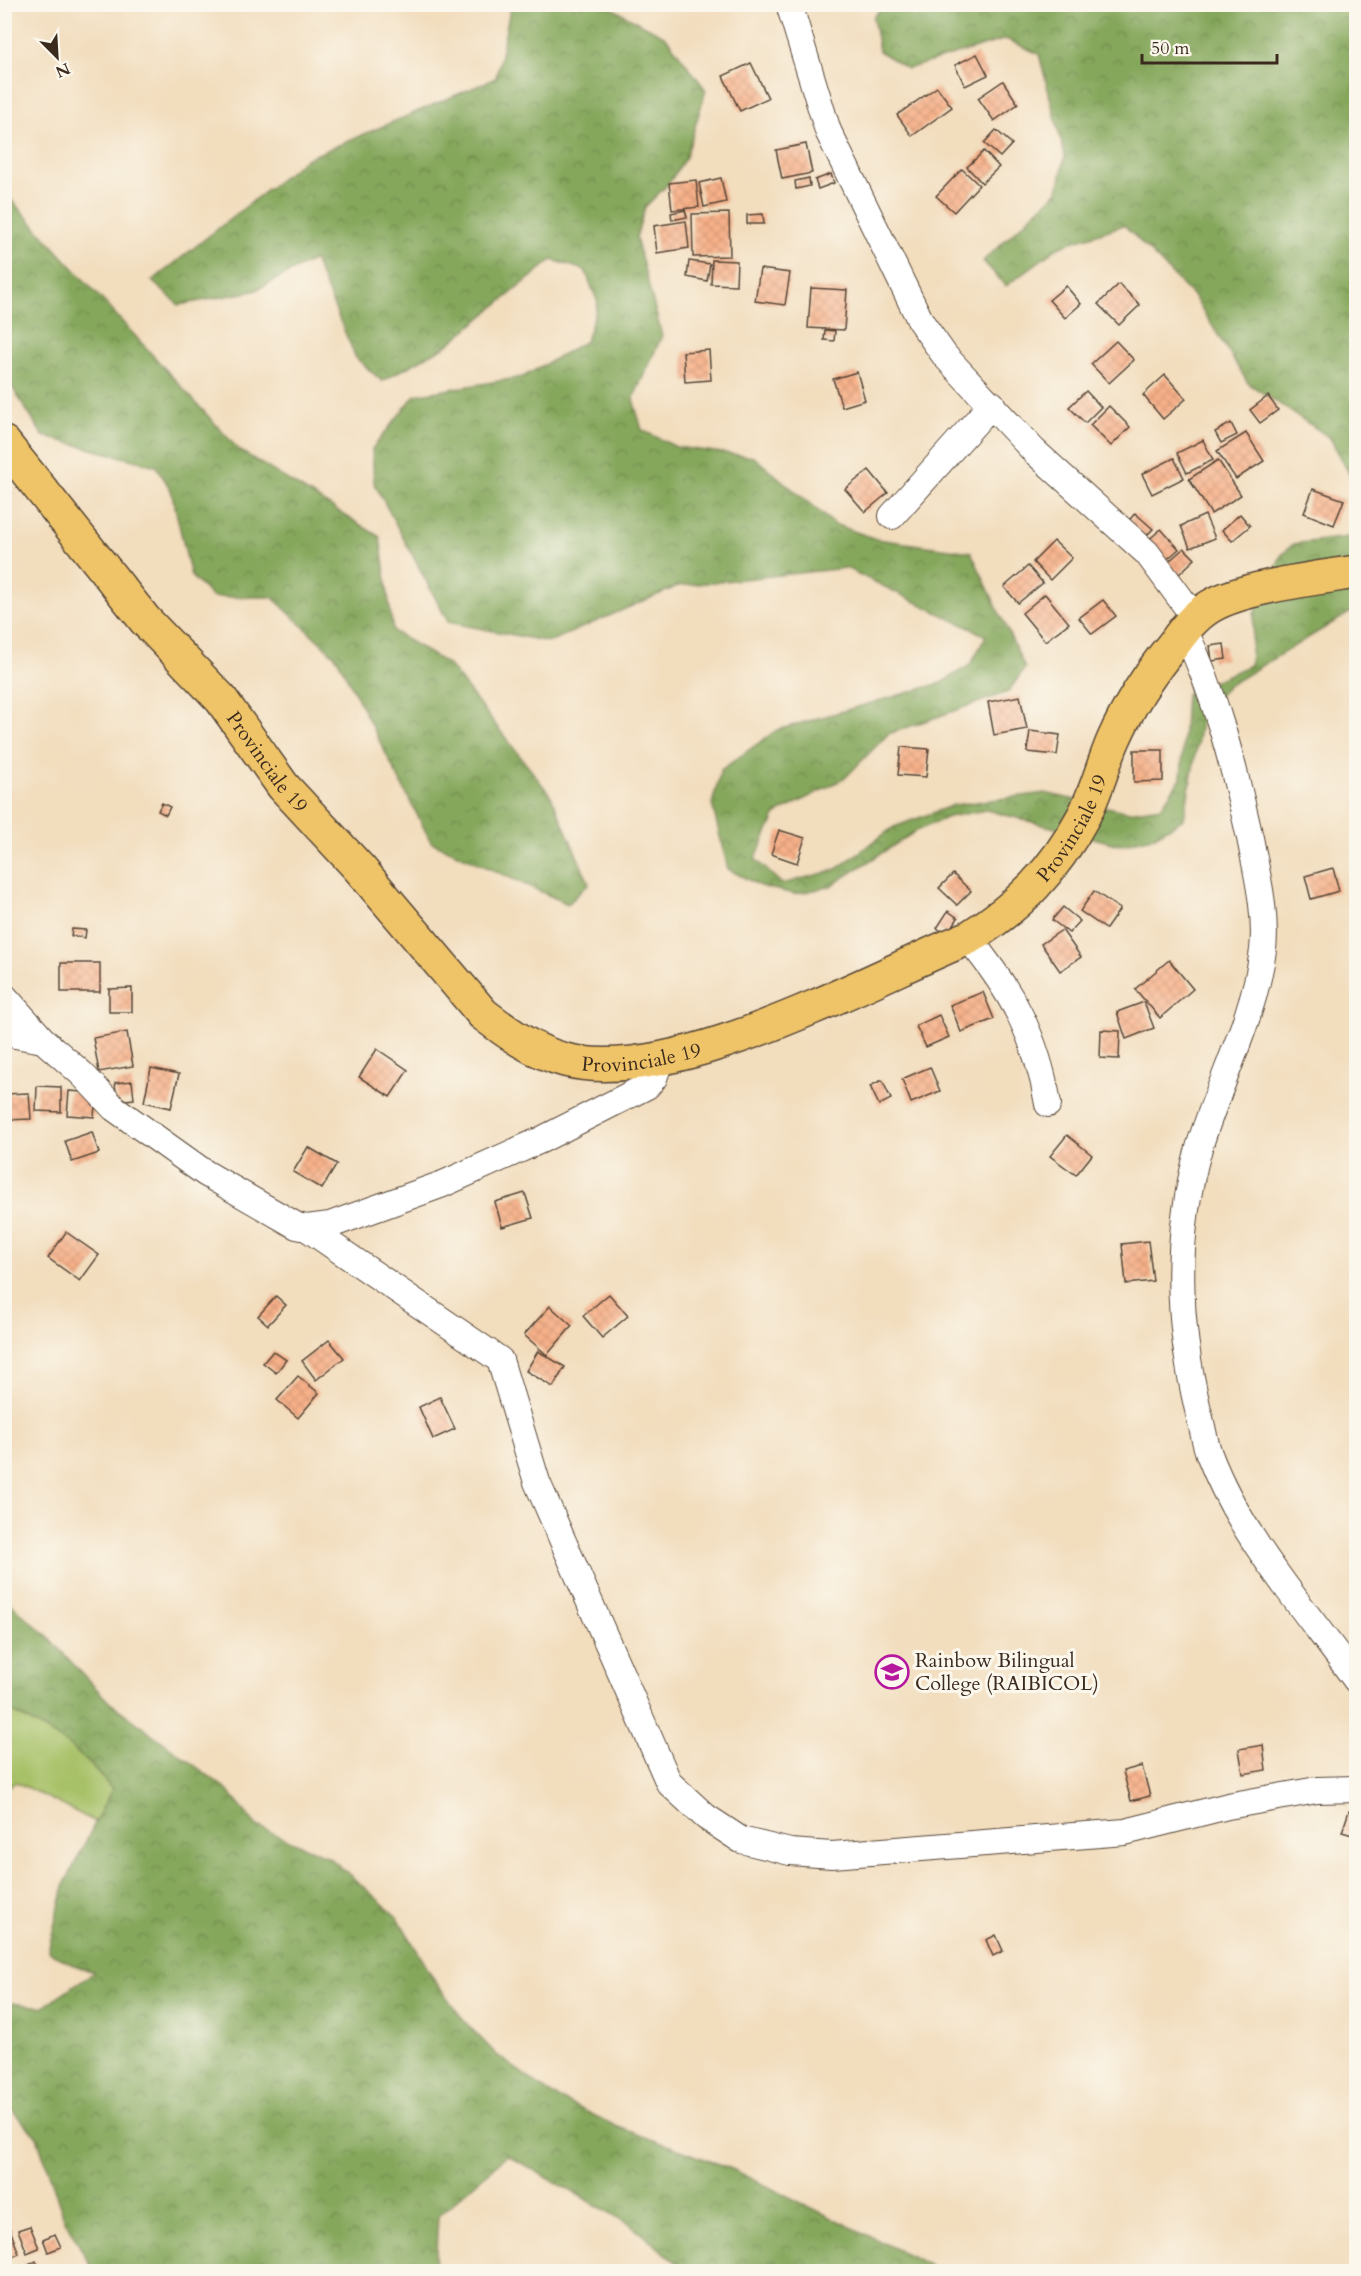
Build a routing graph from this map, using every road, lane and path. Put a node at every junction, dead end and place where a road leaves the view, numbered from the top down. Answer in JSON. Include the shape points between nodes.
{"nodes":[{"id":1,"x":789,"y":4,"type":"edge"},
{"id":2,"x":992,"y":404,"type":"junction"},
{"id":3,"x":4,"y":442,"type":"edge"},
{"id":4,"x":892,"y":516,"type":"dead end"},
{"id":5,"x":1356,"y":572,"type":"edge"},
{"id":6,"x":1189,"y":624,"type":"junction"},
{"id":7,"x":968,"y":938,"type":"junction"},
{"id":8,"x":4,"y":996,"type":"edge"},
{"id":9,"x":4,"y":1033,"type":"edge"},
{"id":10,"x":43,"y":1040,"type":"junction"},
{"id":11,"x":662,"y":1058,"type":"junction"},
{"id":12,"x":1048,"y":1104,"type":"dead end"},
{"id":13,"x":307,"y":1228,"type":"junction"},
{"id":14,"x":1356,"y":1680,"type":"edge"},
{"id":15,"x":1356,"y":1789,"type":"edge"}],
"edges":[{"from":1,"to":2,"type":"street","via":[[828,131],[902,286],[945,356]]},
{"from":2,"to":4,"type":"street"},
{"from":2,"to":6,"type":"street","via":[[1034,451],[1147,553]]},
{"from":3,"to":11,"type":"main road","name":"Provinciale 19","via":[[145,620],[221,699],[283,786],[360,869],[483,1014],[524,1043],[567,1060],[637,1064]]},
{"from":5,"to":6,"type":"main road","name":"Provinciale 19","via":[[1239,596],[1212,606]]},
{"from":6,"to":7,"type":"main road","name":"Provinciale 19","via":[[1132,703],[1082,819],[1052,864],[1020,902]]},
{"from":6,"to":14,"type":"street","via":[[1234,768],[1260,886],[1263,948],[1253,995],[1200,1148],[1183,1217],[1180,1298],[1192,1384],[1209,1453],[1250,1535]]},
{"from":7,"to":11,"type":"main road","name":"Provinciale 19","via":[[756,1029]]},
{"from":7,"to":12,"type":"street","via":[[1001,980],[1029,1030]]},
{"from":8,"to":10,"type":"street"},
{"from":9,"to":10,"type":"street"},
{"from":10,"to":13,"type":"street","via":[[123,1115],[205,1173]]},
{"from":11,"to":13,"type":"street","via":[[647,1086],[541,1140],[443,1184],[330,1225]]},
{"from":13,"to":15,"type":"street","via":[[500,1360],[537,1482],[669,1783],[706,1817],[741,1840],[790,1852],[832,1855],[948,1847],[1125,1832],[1228,1806],[1317,1790]]}]}
